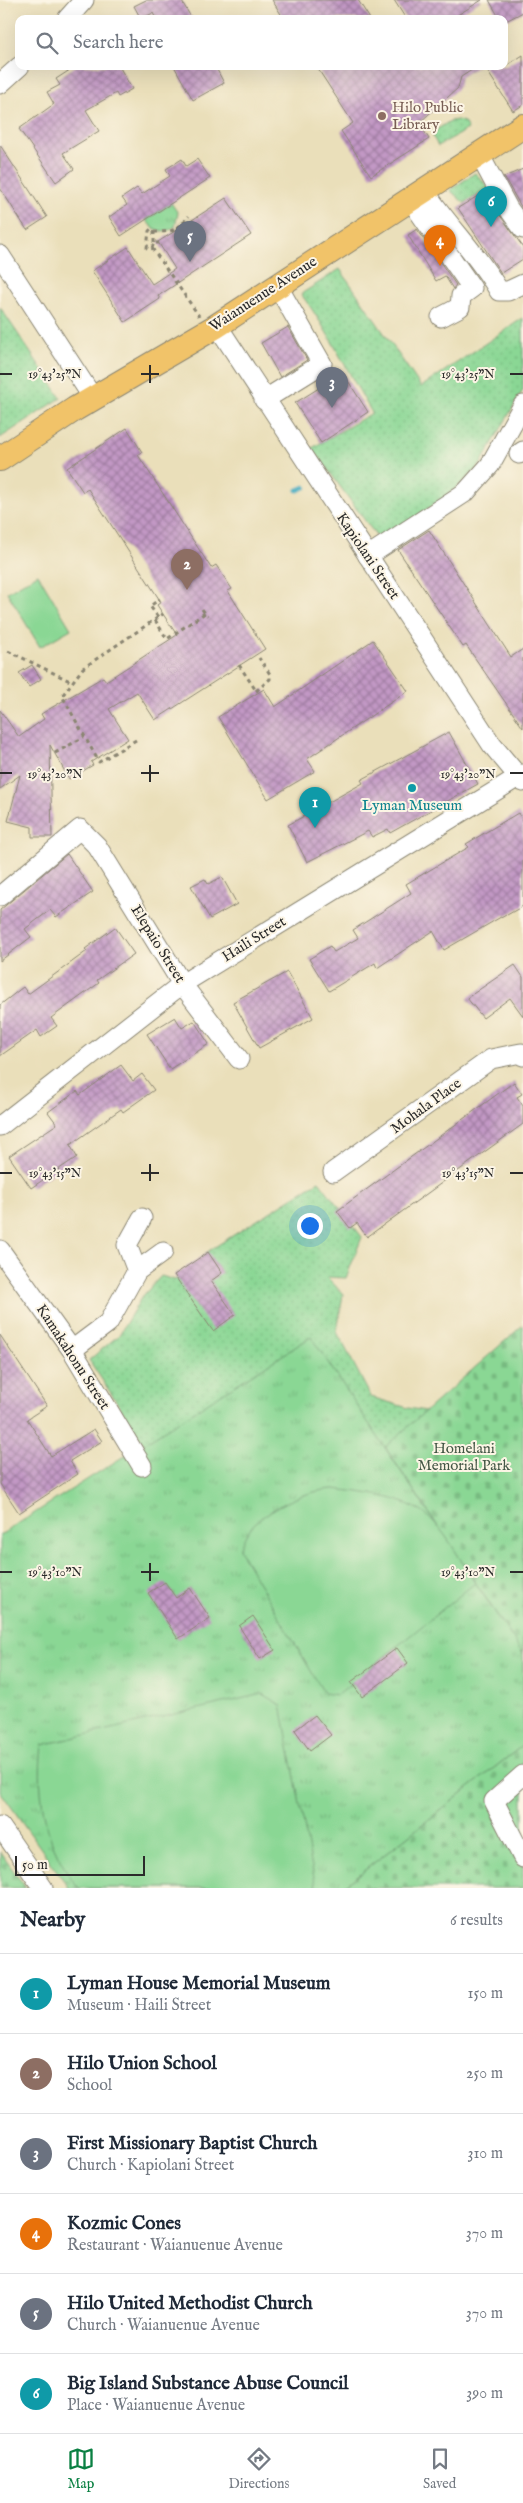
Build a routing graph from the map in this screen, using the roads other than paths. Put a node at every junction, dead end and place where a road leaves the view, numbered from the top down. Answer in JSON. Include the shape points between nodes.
{"nodes":[{"id":1,"x":84,"y":0,"type":"edge"},
{"id":2,"x":71,"y":15,"type":"edge"},
{"id":3,"x":16,"y":70,"type":"edge"},
{"id":4,"x":0,"y":84,"type":"edge"},
{"id":5,"x":523,"y":126,"type":"edge"},
{"id":6,"x":479,"y":154,"type":"junction"},
{"id":7,"x":417,"y":194,"type":"junction"},
{"id":8,"x":523,"y":229,"type":"edge"},
{"id":9,"x":0,"y":255,"type":"edge"},
{"id":10,"x":523,"y":284,"type":"edge"},
{"id":11,"x":277,"y":285,"type":"junction"},
{"id":12,"x":441,"y":317,"type":"dead end"},
{"id":13,"x":208,"y":321,"type":"junction"},
{"id":14,"x":93,"y":398,"type":"junction"},
{"id":15,"x":264,"y":400,"type":"junction"},
{"id":16,"x":523,"y":405,"type":"edge"},
{"id":17,"x":0,"y":459,"type":"edge"},
{"id":18,"x":368,"y":556,"type":"junction"},
{"id":19,"x":522,"y":777,"type":"edge"},
{"id":20,"x":0,"y":896,"type":"edge"},
{"id":21,"x":182,"y":984,"type":"junction"},
{"id":22,"x":523,"y":1056,"type":"edge"},
{"id":23,"x":239,"y":1059,"type":"dead end"},
{"id":24,"x":0,"y":1126,"type":"edge"},
{"id":25,"x":333,"y":1172,"type":"dead end"},
{"id":26,"x":142,"y":1218,"type":"dead end"},
{"id":27,"x":0,"y":1250,"type":"edge"},
{"id":28,"x":163,"y":1252,"type":"dead end"},
{"id":29,"x":137,"y":1271,"type":"junction"},
{"id":30,"x":72,"y":1350,"type":"junction"},
{"id":31,"x":142,"y":1466,"type":"dead end"},
{"id":32,"x":523,"y":1775,"type":"edge"},
{"id":33,"x":0,"y":1826,"type":"edge"},
{"id":34,"x":523,"y":1858,"type":"edge"},
{"id":35,"x":43,"y":1888,"type":"edge"}],
"edges":[{"from":1,"to":2,"type":"street"},
{"from":3,"to":4,"type":"street"},
{"from":5,"to":6,"type":"main road","name":"Waianuenue Avenue"},
{"from":6,"to":7,"type":"main road","name":"Waianuenue Avenue"},
{"from":6,"to":8,"type":"street"},
{"from":7,"to":10,"type":"street","via":[[476,256],[499,291],[508,291]]},
{"from":7,"to":11,"type":"main road","name":"Waianuenue Avenue"},
{"from":7,"to":12,"type":"street","via":[[472,288],[460,296],[460,307]]},
{"from":9,"to":14,"type":"street"},
{"from":11,"to":13,"type":"main road","name":"Waianuenue Avenue"},
{"from":11,"to":15,"type":"street","via":[[322,364]]},
{"from":13,"to":14,"type":"main road","name":"Waianuenue Avenue"},
{"from":13,"to":15,"type":"street","name":"Kapiolani Street"},
{"from":14,"to":17,"type":"main road","name":"Waianuenue Avenue"},
{"from":15,"to":18,"type":"street","name":"Kapiolani Street"},
{"from":16,"to":18,"type":"street","via":[[490,465],[466,492]]},
{"from":18,"to":19,"type":"street","name":"Kapiolani Street","via":[[492,745]]},
{"from":19,"to":21,"type":"street","name":"Haili Street"},
{"from":20,"to":21,"type":"street","name":"Elepaio Street","via":[[80,829],[97,846]]},
{"from":21,"to":23,"type":"street","name":"Elepaio Street"},
{"from":21,"to":24,"type":"street","name":"Haili Street"},
{"from":22,"to":25,"type":"street","name":"Mohala Place","via":[[491,1059]]},
{"from":26,"to":29,"type":"street","via":[[127,1245]]},
{"from":27,"to":30,"type":"street","name":"Kamakahonu Street"},
{"from":28,"to":29,"type":"street"},
{"from":29,"to":30,"type":"street","via":[[108,1324]]},
{"from":30,"to":31,"type":"street","name":"Kamakahonu Street"},
{"from":32,"to":34,"type":"street","via":[[494,1800]]},
{"from":33,"to":35,"type":"street"}]}
